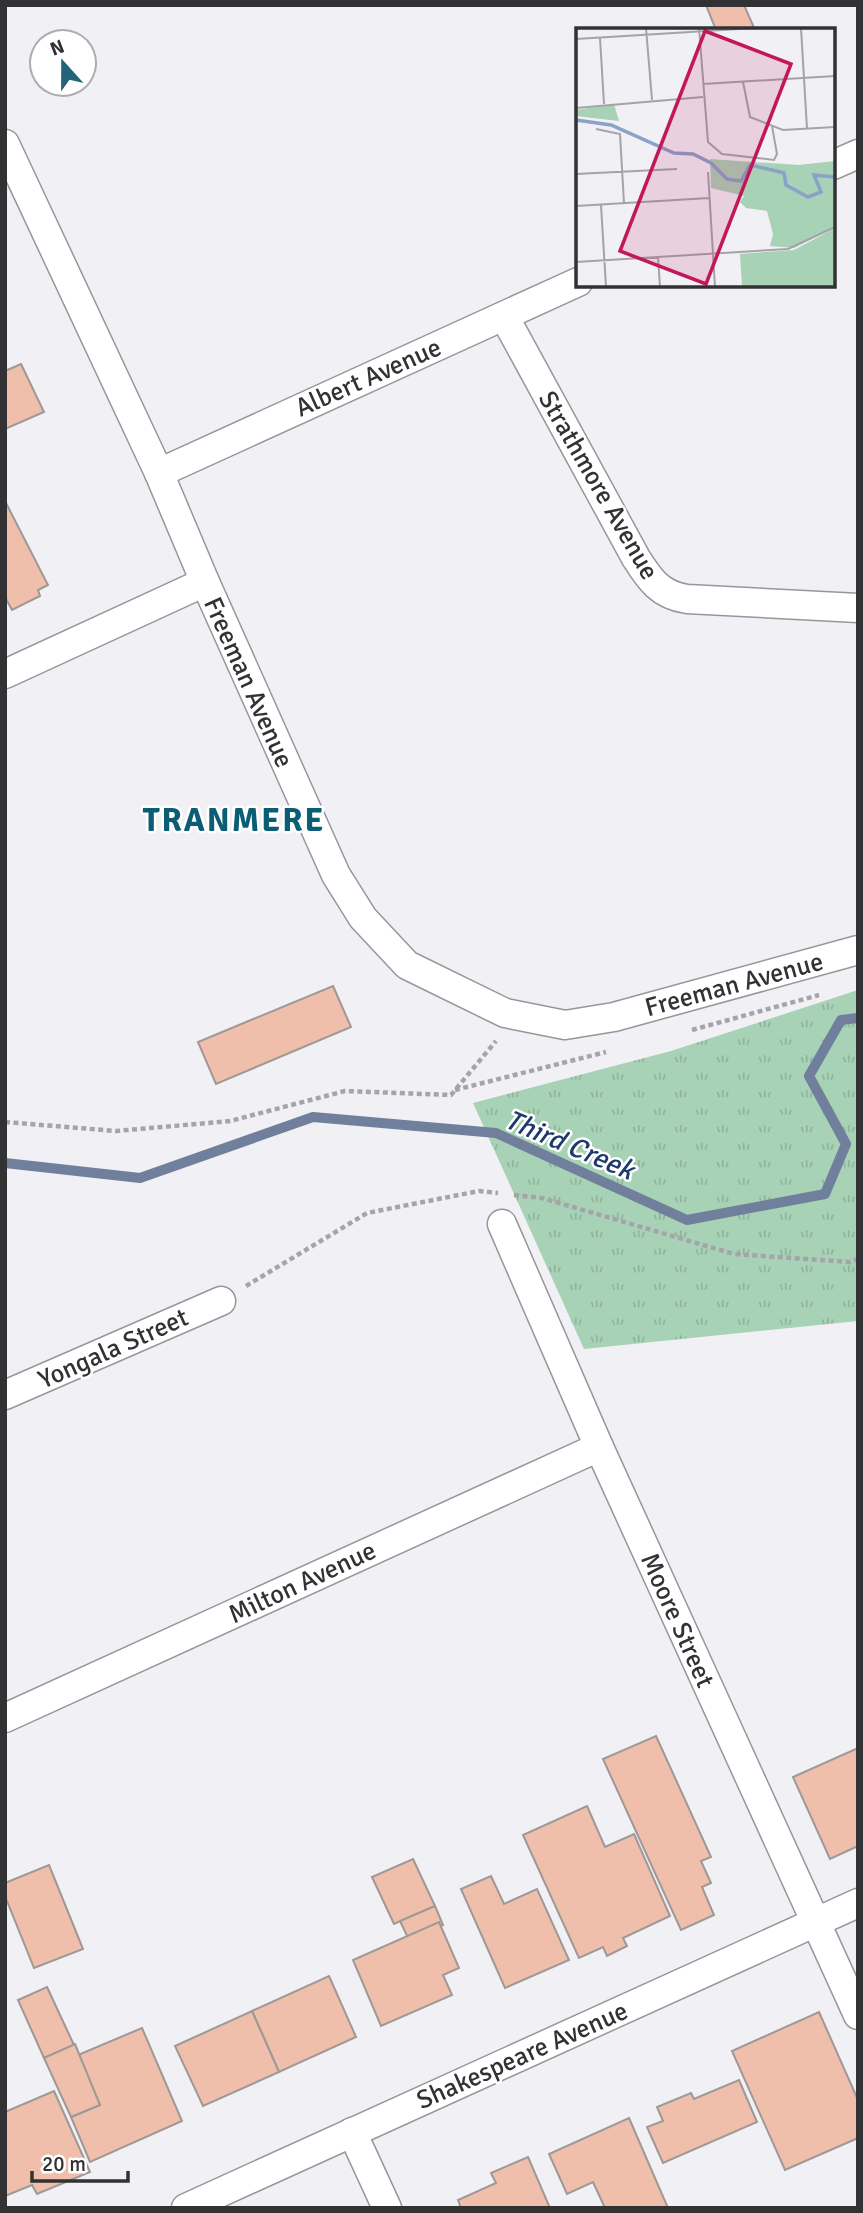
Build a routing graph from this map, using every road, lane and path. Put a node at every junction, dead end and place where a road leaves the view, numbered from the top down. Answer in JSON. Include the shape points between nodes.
{"nodes":[{"id":1,"x":5,"y":144,"type":"edge"},
{"id":2,"x":858,"y":154,"type":"edge"},
{"id":3,"x":835,"y":164,"type":"edge"},
{"id":4,"x":576,"y":283,"type":"edge"},
{"id":5,"x":504,"y":316,"type":"junction"},
{"id":6,"x":159,"y":473,"type":"junction"},
{"id":7,"x":205,"y":582,"type":"junction"},
{"id":8,"x":858,"y":608,"type":"edge"},
{"id":9,"x":5,"y":674,"type":"edge"},
{"id":10,"x":858,"y":950,"type":"edge"},
{"id":11,"x":518,"y":1016,"type":"junction"},
{"id":12,"x":5,"y":1122,"type":"edge"},
{"id":13,"x":502,"y":1224,"type":"dead end"},
{"id":14,"x":221,"y":1301,"type":"dead end"},
{"id":15,"x":5,"y":1395,"type":"edge"},
{"id":16,"x":599,"y":1447,"type":"junction"},
{"id":17,"x":5,"y":1718,"type":"edge"},
{"id":18,"x":858,"y":1903,"type":"edge"},
{"id":19,"x":816,"y":1922,"type":"junction"},
{"id":20,"x":858,"y":2015,"type":"edge"},
{"id":21,"x":352,"y":2132,"type":"junction"},
{"id":22,"x":186,"y":2208,"type":"edge"},
{"id":23,"x":387,"y":2208,"type":"edge"}],
"edges":[{"from":1,"to":6,"type":"street","name":"Freeman Avenue"},
{"from":2,"to":3,"type":"street"},
{"from":4,"to":5,"type":"street","name":"Albert Avenue"},
{"from":5,"to":6,"type":"street","name":"Albert Avenue"},
{"from":5,"to":8,"type":"street","name":"Strathmore Avenue","via":[[636,558],[658,588],[687,598]]},
{"from":6,"to":7,"type":"street","name":"Freeman Avenue"},
{"from":7,"to":9,"type":"street"},
{"from":7,"to":11,"type":"street","name":"Freeman Avenue","via":[[336,875],[363,918],[407,965]]},
{"from":10,"to":11,"type":"street","name":"Freeman Avenue","via":[[614,1017],[565,1025]]},
{"from":11,"to":12,"type":"path","via":[[451,1095],[345,1091],[230,1121],[116,1131]]},
{"from":13,"to":16,"type":"street","name":"Moore Street"},
{"from":14,"to":15,"type":"street","name":"Yongala Street"},
{"from":16,"to":17,"type":"street","name":"Milton Avenue"},
{"from":16,"to":19,"type":"street","name":"Moore Street"},
{"from":18,"to":19,"type":"street","name":"Shakespeare Avenue"},
{"from":19,"to":20,"type":"street","name":"Moore Street"},
{"from":19,"to":21,"type":"street","name":"Shakespeare Avenue"},
{"from":21,"to":22,"type":"street","name":"Shakespeare Avenue"},
{"from":21,"to":23,"type":"street"}]}
